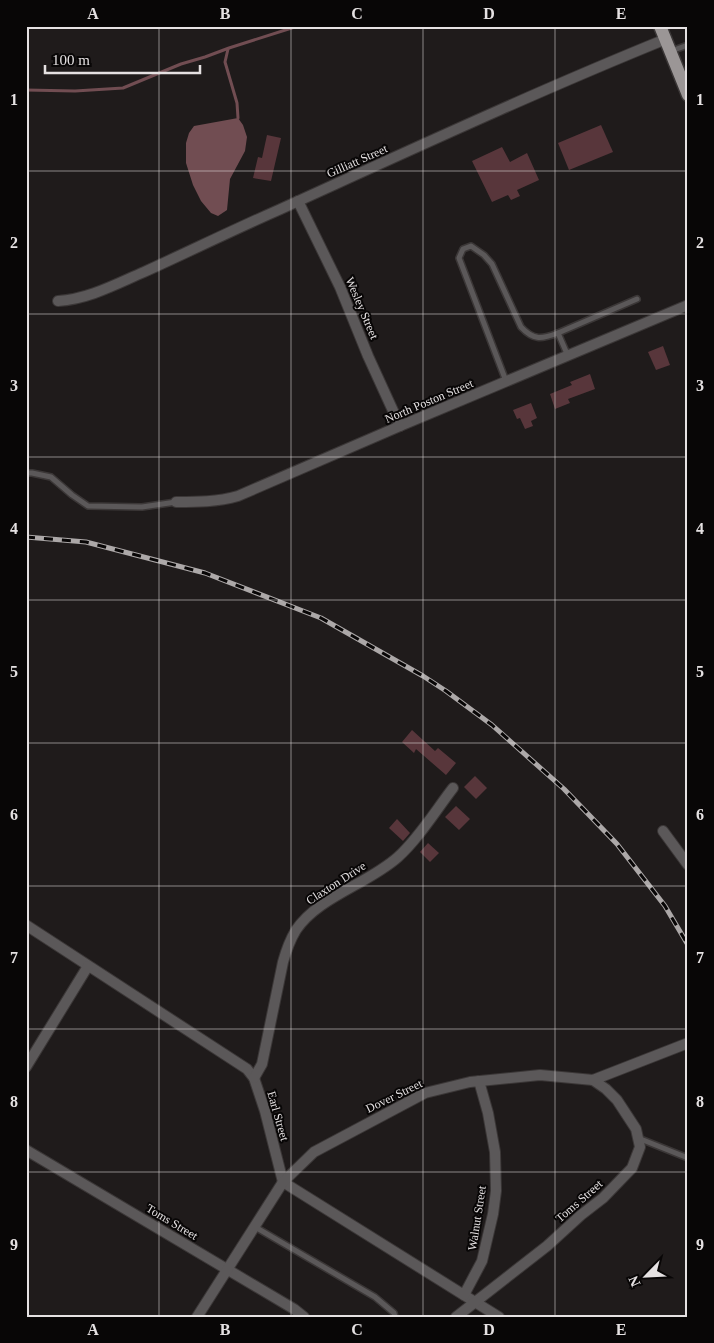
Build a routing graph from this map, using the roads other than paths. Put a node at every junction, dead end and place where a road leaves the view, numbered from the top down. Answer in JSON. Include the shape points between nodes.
{"nodes":[{"id":1,"x":660,"y":26,"type":"edge"},
{"id":2,"x":688,"y":45,"type":"edge"},
{"id":3,"x":668,"y":46,"type":"junction"},
{"id":4,"x":688,"y":95,"type":"edge"},
{"id":5,"x":298,"y":202,"type":"junction"},
{"id":6,"x":637,"y":299,"type":"dead end"},
{"id":7,"x":58,"y":301,"type":"dead end"},
{"id":8,"x":688,"y":305,"type":"edge"},
{"id":9,"x":558,"y":333,"type":"junction"},
{"id":10,"x":568,"y":356,"type":"junction"},
{"id":11,"x":506,"y":381,"type":"junction"},
{"id":12,"x":400,"y":426,"type":"junction"},
{"id":13,"x":26,"y":473,"type":"edge"},
{"id":14,"x":176,"y":502,"type":"joint"},
{"id":15,"x":453,"y":788,"type":"dead end"},
{"id":16,"x":663,"y":832,"type":"dead end"},
{"id":17,"x":688,"y":865,"type":"edge"},
{"id":18,"x":26,"y":926,"type":"edge"},
{"id":19,"x":88,"y":966,"type":"junction"},
{"id":20,"x":688,"y":1043,"type":"edge"},
{"id":21,"x":26,"y":1067,"type":"edge"},
{"id":22,"x":254,"y":1078,"type":"junction"},
{"id":23,"x":593,"y":1080,"type":"junction"},
{"id":24,"x":479,"y":1081,"type":"junction"},
{"id":25,"x":638,"y":1138,"type":"junction"},
{"id":26,"x":26,"y":1150,"type":"edge"},
{"id":27,"x":688,"y":1158,"type":"edge"},
{"id":28,"x":283,"y":1182,"type":"junction"},
{"id":29,"x":254,"y":1227,"type":"junction"},
{"id":30,"x":228,"y":1270,"type":"junction"},
{"id":31,"x":464,"y":1295,"type":"junction"},
{"id":32,"x":475,"y":1302,"type":"junction"},
{"id":33,"x":197,"y":1317,"type":"edge"},
{"id":34,"x":304,"y":1317,"type":"edge"},
{"id":35,"x":395,"y":1317,"type":"edge"},
{"id":36,"x":456,"y":1317,"type":"edge"},
{"id":37,"x":498,"y":1317,"type":"edge"}],
"edges":[{"from":1,"to":3,"type":"main road"},
{"from":2,"to":3,"type":"lane"},
{"from":3,"to":4,"type":"main road"},
{"from":3,"to":5,"type":"street","name":"Gilliatt Street","via":[[585,72]]},
{"from":5,"to":7,"type":"street","name":"Gilliatt Street","via":[[94,293]]},
{"from":5,"to":12,"type":"street","name":"Wesley Street","via":[[340,287]]},
{"from":6,"to":9,"type":"lane"},
{"from":8,"to":10,"type":"street","name":"North Poston Street"},
{"from":9,"to":10,"type":"lane"},
{"from":9,"to":11,"type":"lane","via":[[539,338],[528,335],[492,264],[471,246],[463,250],[459,258]]},
{"from":10,"to":11,"type":"street","name":"North Poston Street"},
{"from":11,"to":12,"type":"street","name":"North Poston Street"},
{"from":12,"to":14,"type":"street","name":"North Poston Street","via":[[238,496],[215,501]]},
{"from":13,"to":14,"type":"lane","via":[[51,477],[88,506],[142,507]]},
{"from":15,"to":22,"type":"street","name":"Claxton Drive","via":[[398,856],[369,878],[329,900],[296,931],[283,962],[262,1064]]},
{"from":16,"to":17,"type":"street"},
{"from":18,"to":19,"type":"street","name":"Earl Street"},
{"from":19,"to":21,"type":"street"},
{"from":19,"to":22,"type":"street","name":"Earl Street","via":[[247,1069]]},
{"from":20,"to":23,"type":"street","name":"Dover Street"},
{"from":22,"to":28,"type":"street","name":"Earl Street"},
{"from":23,"to":24,"type":"street","name":"Dover Street","via":[[540,1075]]},
{"from":23,"to":25,"type":"street","via":[[617,1100]]},
{"from":24,"to":28,"type":"street","name":"Dover Street","via":[[425,1093],[314,1152]]},
{"from":24,"to":31,"type":"street","name":"Walnut Street","via":[[495,1152],[496,1191],[482,1261]]},
{"from":25,"to":27,"type":"lane"},
{"from":25,"to":32,"type":"street","name":"Toms Street","via":[[640,1147],[632,1168],[603,1198]]},
{"from":26,"to":30,"type":"street","name":"Toms Street"},
{"from":28,"to":29,"type":"street","name":"Dover Street"},
{"from":28,"to":31,"type":"street"},
{"from":29,"to":30,"type":"street","name":"Dover Street"},
{"from":29,"to":35,"type":"lane","via":[[375,1297]]},
{"from":30,"to":33,"type":"street","name":"Dover Street"},
{"from":30,"to":34,"type":"street","name":"Toms Street"},
{"from":31,"to":32,"type":"street"},
{"from":32,"to":36,"type":"street","name":"Toms Street"},
{"from":32,"to":37,"type":"street"}]}
